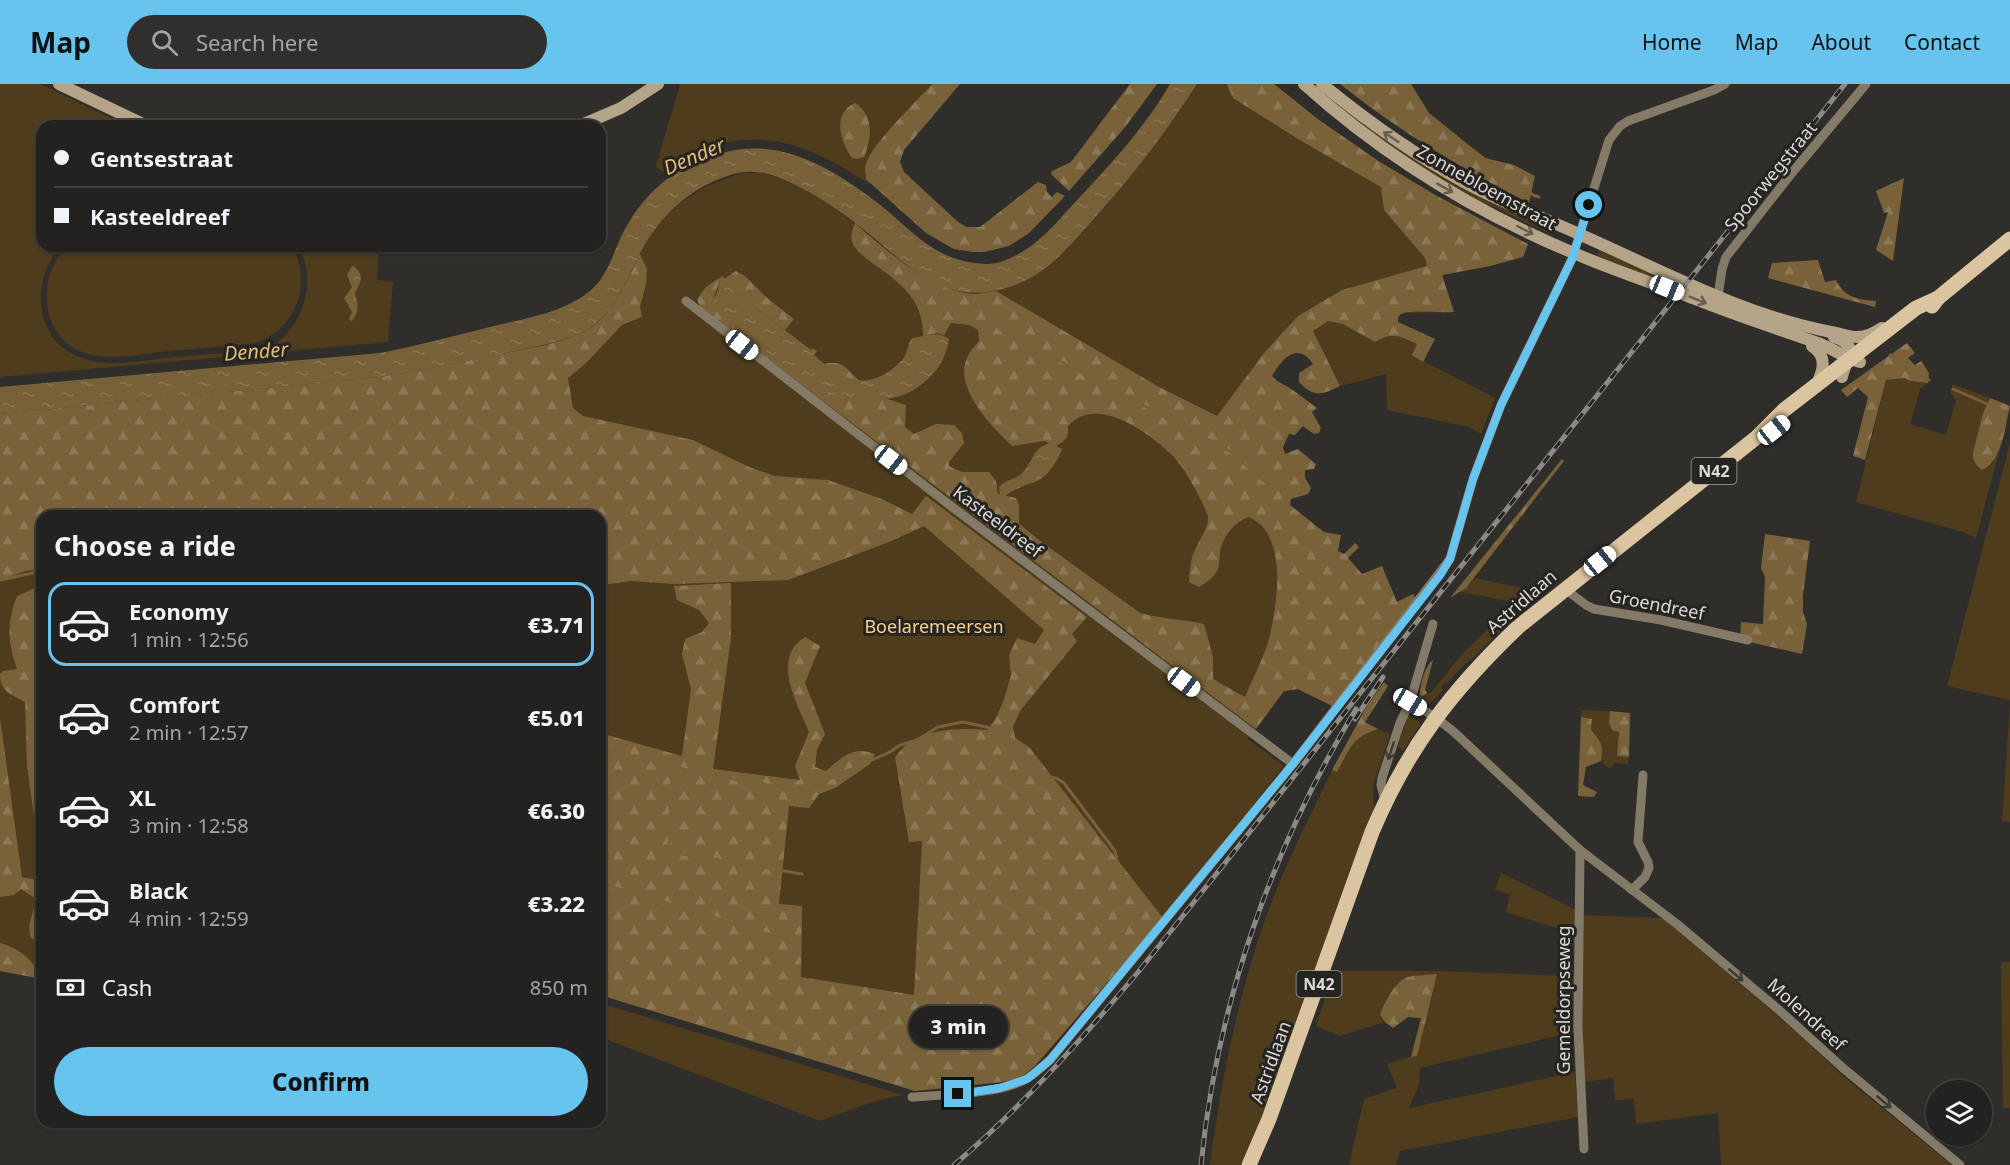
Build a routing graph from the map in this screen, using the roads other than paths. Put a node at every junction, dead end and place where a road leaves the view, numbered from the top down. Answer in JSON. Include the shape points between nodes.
{"nodes":[{"id":1,"x":59,"y":84,"type":"edge"},
{"id":2,"x":658,"y":84,"type":"edge"},
{"id":3,"x":1304,"y":84,"type":"edge"},
{"id":4,"x":1322,"y":84,"type":"edge"},
{"id":5,"x":1725,"y":84,"type":"edge"},
{"id":6,"x":1866,"y":84,"type":"edge"},
{"id":7,"x":134,"y":120,"type":"edge"},
{"id":8,"x":593,"y":120,"type":"edge"},
{"id":9,"x":1580,"y":235,"type":"junction"},
{"id":10,"x":2010,"y":239,"type":"edge"},
{"id":11,"x":1574,"y":253,"type":"junction"},
{"id":12,"x":1718,"y":297,"type":"junction"},
{"id":13,"x":1938,"y":298,"type":"junction"},
{"id":14,"x":686,"y":301,"type":"dead end"},
{"id":15,"x":1916,"y":308,"type":"junction"},
{"id":16,"x":1822,"y":331,"type":"junction"},
{"id":17,"x":1806,"y":340,"type":"junction"},
{"id":18,"x":1851,"y":359,"type":"junction"},
{"id":19,"x":1817,"y":384,"type":"junction"},
{"id":20,"x":1757,"y":437,"type":"junction"},
{"id":21,"x":1564,"y":589,"type":"junction"},
{"id":22,"x":1433,"y":624,"type":"dead end"},
{"id":23,"x":1748,"y":640,"type":"dead end"},
{"id":24,"x":1410,"y":702,"type":"junction"},
{"id":25,"x":1435,"y":717,"type":"junction"},
{"id":26,"x":1293,"y":764,"type":"junction"},
{"id":27,"x":1643,"y":775,"type":"dead end"},
{"id":28,"x":1385,"y":801,"type":"junction"},
{"id":29,"x":1580,"y":850,"type":"junction"},
{"id":30,"x":1632,"y":890,"type":"junction"},
{"id":31,"x":912,"y":1097,"type":"dead end"},
{"id":32,"x":1584,"y":1149,"type":"dead end"},
{"id":33,"x":1249,"y":1165,"type":"edge"},
{"id":34,"x":1960,"y":1165,"type":"edge"}],
"edges":[{"from":1,"to":7,"type":"main road"},
{"from":2,"to":8,"type":"main road","via":[[621,108]]},
{"from":3,"to":11,"type":"main road","name":"Zonnebloemstraat","one_way":true,"via":[[1379,146],[1426,177]]},
{"from":9,"to":4,"type":"main road","name":"Zonnebloemstraat","one_way":true,"via":[[1463,182],[1382,131]]},
{"from":5,"to":9,"type":"street","via":[[1620,126],[1604,153]]},
{"from":6,"to":12,"type":"street","name":"Spoorwegstraat","via":[[1726,257]]},
{"from":9,"to":11,"type":"street"},
{"from":9,"to":12,"type":"main road","name":"Zonnebloemstraat"},
{"from":10,"to":13,"type":"main road","name":"Astridlaan","number":"N42"},
{"from":11,"to":17,"type":"main road","name":"Zonnebloemstraat","one_way":true},
{"from":11,"to":26,"type":"street","via":[[1501,405],[1473,479],[1450,559]]},
{"from":12,"to":16,"type":"main road","name":"Zonnebloemstraat","via":[[1748,310]]},
{"from":13,"to":15,"type":"main road","name":"Astridlaan","number":"N42"},
{"from":13,"to":18,"type":"main road","name":"Astridlaan","number":"N42","via":[[1930,308]]},
{"from":14,"to":26,"type":"street","name":"Kasteeldreef"},
{"from":15,"to":16,"type":"main road","via":[[1907,309],[1867,335]]},
{"from":15,"to":18,"type":"main road","name":"Astridlaan","number":"N42"},
{"from":16,"to":18,"type":"main road","via":[[1844,342]]},
{"from":17,"to":18,"type":"main road","name":"Zonnebloemstraat"},
{"from":17,"to":19,"type":"main road","via":[[1823,359]]},
{"from":18,"to":19,"type":"main road","name":"Astridlaan","number":"N42"},
{"from":18,"to":20,"type":"main road","name":"Astridlaan","number":"N42","via":[[1842,377],[1774,430]]},
{"from":19,"to":20,"type":"main road","name":"Astridlaan","number":"N42"},
{"from":20,"to":21,"type":"main road","name":"Astridlaan","number":"N42"},
{"from":21,"to":23,"type":"street","name":"Groendreef","via":[[1594,609]]},
{"from":21,"to":25,"type":"main road","name":"Astridlaan","number":"N42","via":[[1484,660]]},
{"from":22,"to":24,"type":"street","name":"Astridlaan"},
{"from":24,"to":25,"type":"street"},
{"from":24,"to":28,"type":"street","name":"Astridlaan","one_way":true,"via":[[1382,777]]},
{"from":25,"to":28,"type":"main road","name":"Astridlaan","number":"N42"},
{"from":25,"to":29,"type":"street","name":"Molendreef"},
{"from":26,"to":31,"type":"street","via":[[1050,1060],[1027,1079],[1000,1088]]},
{"from":27,"to":30,"type":"street","via":[[1638,842],[1649,868]]},
{"from":28,"to":33,"type":"main road","name":"Astridlaan","number":"N42"},
{"from":29,"to":30,"type":"street","name":"Molendreef"},
{"from":29,"to":32,"type":"street","name":"Gemeldorpseweg","via":[[1578,1027]]},
{"from":30,"to":34,"type":"street","name":"Molendreef","one_way":true}]}
